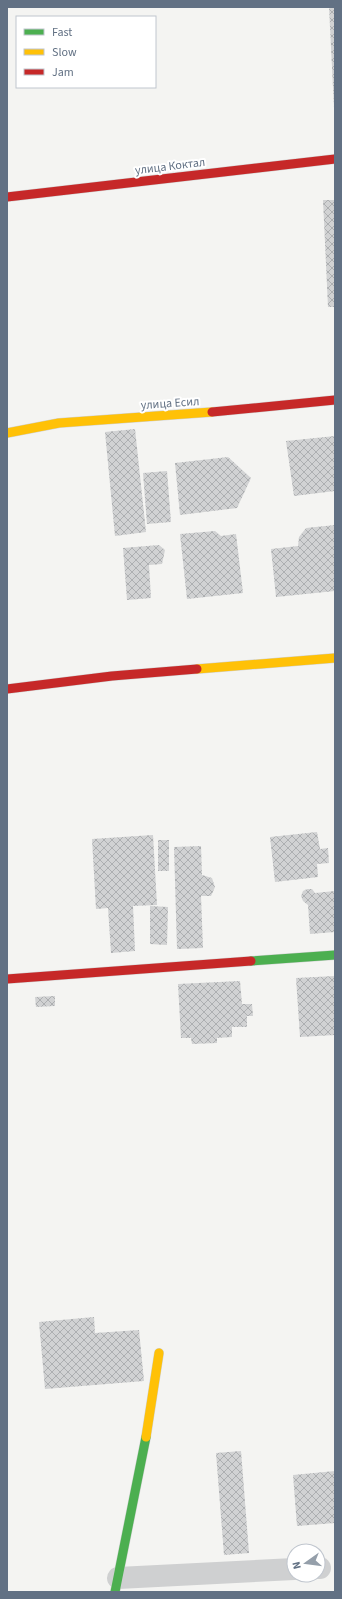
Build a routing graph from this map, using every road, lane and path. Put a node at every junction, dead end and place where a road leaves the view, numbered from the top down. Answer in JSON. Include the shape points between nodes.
{"nodes":[{"id":1,"x":335,"y":159,"type":"edge"},
{"id":2,"x":7,"y":197,"type":"edge"},
{"id":3,"x":335,"y":400,"type":"edge"},
{"id":4,"x":7,"y":433,"type":"edge"},
{"id":5,"x":335,"y":658,"type":"edge"},
{"id":6,"x":7,"y":689,"type":"edge"},
{"id":7,"x":335,"y":955,"type":"edge"},
{"id":8,"x":7,"y":978,"type":"edge"},
{"id":9,"x":159,"y":1353,"type":"dead end"},
{"id":10,"x":286,"y":1570,"type":"edge"},
{"id":11,"x":116,"y":1585,"type":"edge"}],
"edges":[{"from":1,"to":2,"type":"street","name":"улица Коктал"},
{"from":3,"to":4,"type":"street","name":"улица Есил","via":[[256,409],[59,423]]},
{"from":5,"to":6,"type":"street","via":[[112,676]]},
{"from":7,"to":8,"type":"street"},
{"from":9,"to":11,"type":"street","via":[[142,1464]]},
{"from":10,"to":11,"type":"street"}]}
